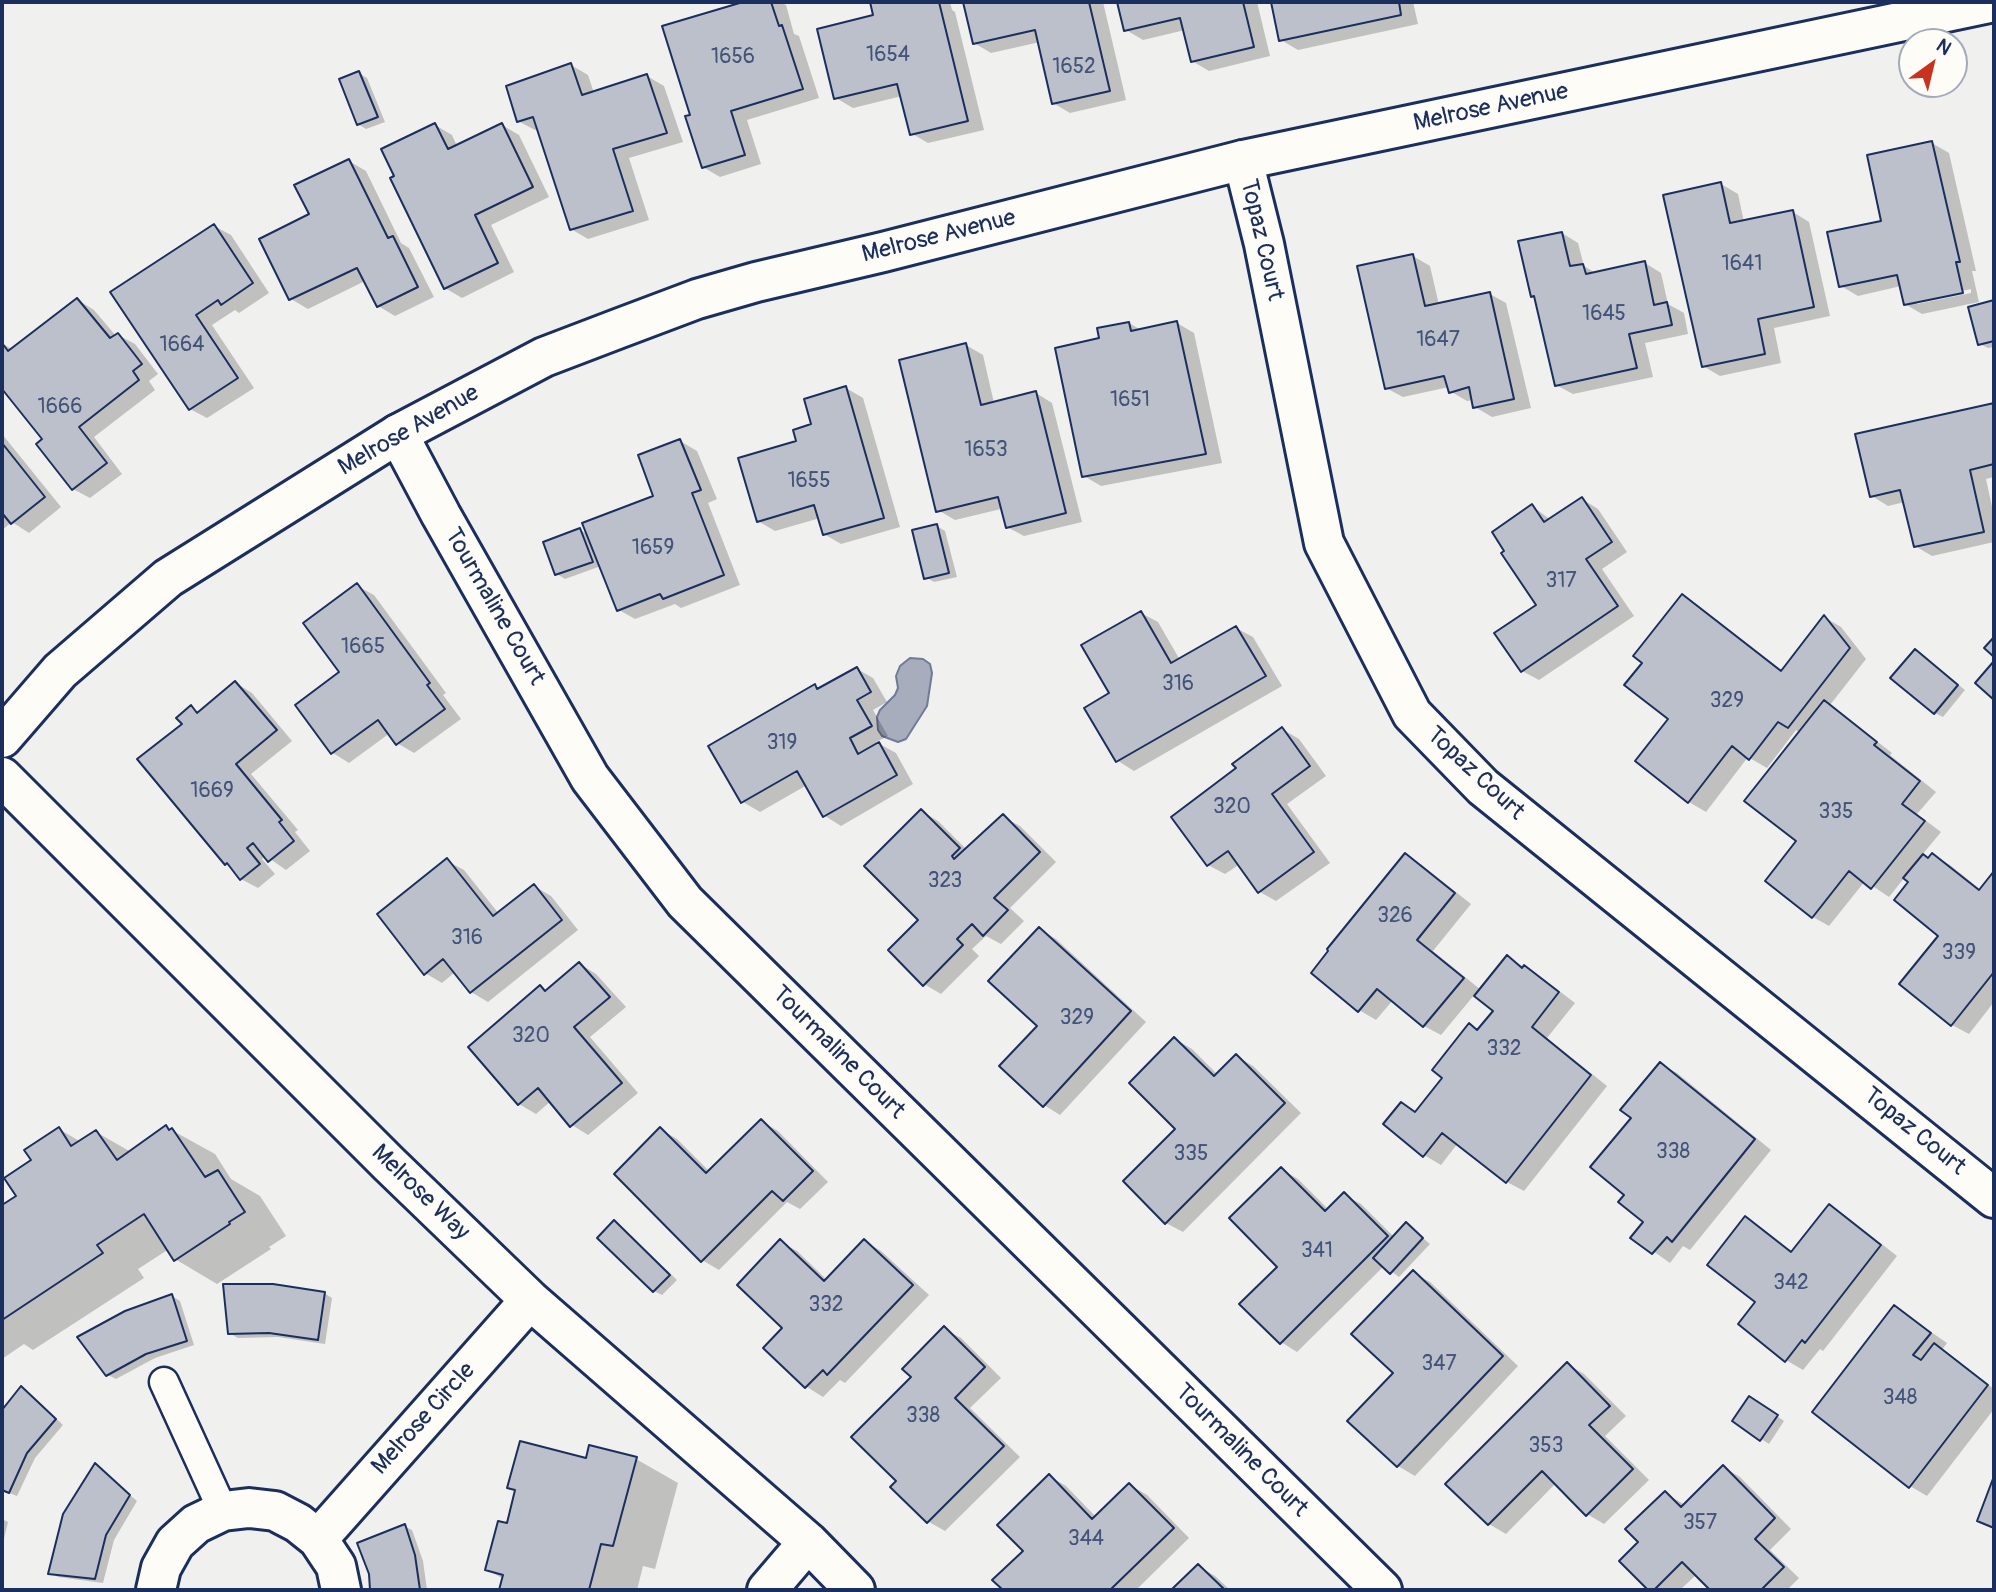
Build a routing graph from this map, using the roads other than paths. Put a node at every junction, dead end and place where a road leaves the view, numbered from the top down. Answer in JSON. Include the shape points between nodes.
{"nodes":[{"id":1,"x":1994,"y":2,"type":"edge"},
{"id":2,"x":1243,"y":160,"type":"junction"},
{"id":3,"x":398,"y":434,"type":"junction"},
{"id":4,"x":2,"y":738,"type":"edge"},
{"id":5,"x":2,"y":777,"type":"edge"},
{"id":6,"x":1994,"y":1198,"type":"edge"},
{"id":7,"x":530,"y":1300,"type":"junction"},
{"id":8,"x":164,"y":1381,"type":"dead end"},
{"id":9,"x":223,"y":1511,"type":"junction"},
{"id":10,"x":318,"y":1539,"type":"junction"},
{"id":11,"x":808,"y":1542,"type":"junction"},
{"id":12,"x":156,"y":1590,"type":"edge"},
{"id":13,"x":341,"y":1590,"type":"edge"},
{"id":14,"x":766,"y":1590,"type":"edge"},
{"id":15,"x":855,"y":1590,"type":"edge"},
{"id":16,"x":1382,"y":1590,"type":"edge"}],
"edges":[{"from":1,"to":2,"type":"street","name":"Melrose Avenue"},
{"from":2,"to":3,"type":"street","name":"Melrose Avenue","via":[[697,299],[544,356]]},
{"from":2,"to":6,"type":"street","name":"Topaz Court","via":[[1324,543],[1412,714],[1483,787]]},
{"from":3,"to":4,"type":"street","name":"Melrose Avenue","via":[[168,578],[60,671]]},
{"from":3,"to":16,"type":"street","name":"Tourmaline Court","via":[[590,778],[685,902]]},
{"from":5,"to":7,"type":"street","name":"Melrose Way"},
{"from":7,"to":10,"type":"street","name":"Melrose Circle"},
{"from":7,"to":11,"type":"street","name":"Melrose Way"},
{"from":8,"to":9,"type":"lane"},
{"from":9,"to":10,"type":"street","via":[[275,1511]]},
{"from":9,"to":12,"type":"street","via":[[196,1524],[175,1543]]},
{"from":10,"to":13,"type":"street","via":[[336,1566]]},
{"from":11,"to":14,"type":"street"},
{"from":11,"to":15,"type":"street","name":"Melrose Way"}]}
